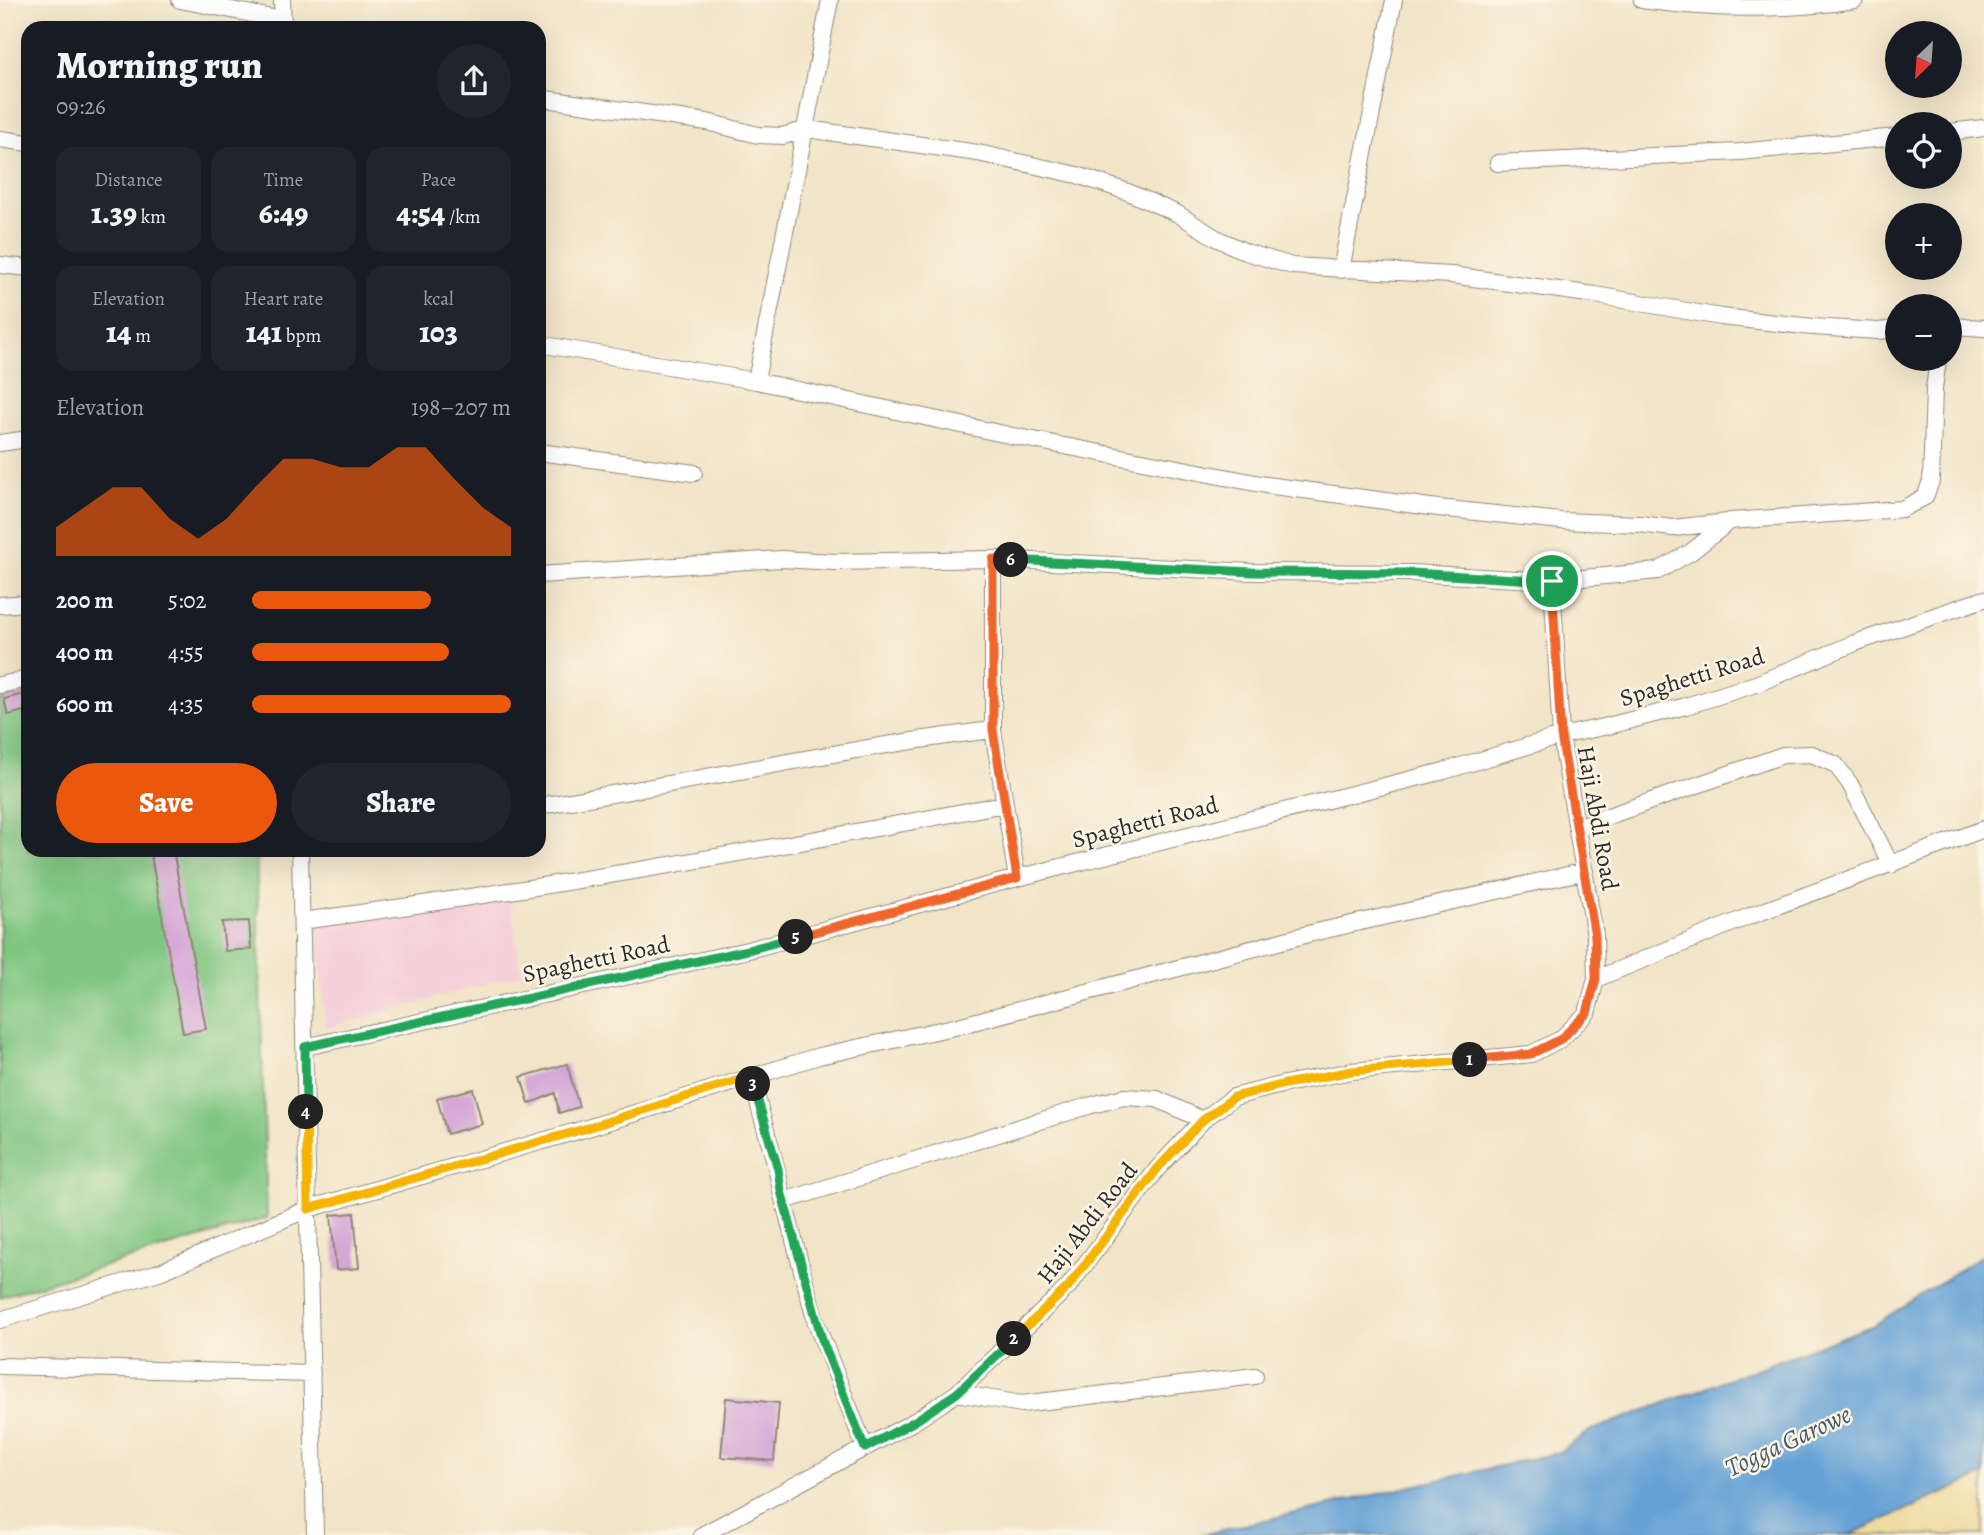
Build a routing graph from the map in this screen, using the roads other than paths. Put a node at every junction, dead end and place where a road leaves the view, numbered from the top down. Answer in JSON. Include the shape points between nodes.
{"nodes":[{"id":1,"x":180,"y":0,"type":"edge"},
{"id":2,"x":282,"y":0,"type":"edge"},
{"id":3,"x":830,"y":0,"type":"edge"},
{"id":4,"x":1394,"y":0,"type":"edge"},
{"id":5,"x":1642,"y":0,"type":"edge"},
{"id":6,"x":1855,"y":0,"type":"edge"},
{"id":7,"x":1694,"y":4,"type":"edge"},
{"id":8,"x":270,"y":21,"type":"edge"},
{"id":9,"x":283,"y":21,"type":"edge"},
{"id":10,"x":546,"y":100,"type":"edge"},
{"id":11,"x":1984,"y":128,"type":"edge"},
{"id":12,"x":807,"y":129,"type":"junction"},
{"id":13,"x":1962,"y":131,"type":"edge"},
{"id":14,"x":1885,"y":138,"type":"edge"},
{"id":15,"x":0,"y":139,"type":"edge"},
{"id":16,"x":21,"y":143,"type":"edge"},
{"id":17,"x":1498,"y":163,"type":"dead end"},
{"id":18,"x":0,"y":265,"type":"edge"},
{"id":19,"x":21,"y":267,"type":"edge"},
{"id":20,"x":1341,"y":270,"type":"junction"},
{"id":21,"x":1962,"y":327,"type":"edge"},
{"id":22,"x":1984,"y":328,"type":"edge"},
{"id":23,"x":1885,"y":330,"type":"edge"},
{"id":24,"x":546,"y":345,"type":"edge"},
{"id":25,"x":1936,"y":371,"type":"edge"},
{"id":26,"x":756,"y":382,"type":"junction"},
{"id":27,"x":21,"y":440,"type":"edge"},
{"id":28,"x":0,"y":443,"type":"edge"},
{"id":29,"x":546,"y":453,"type":"edge"},
{"id":30,"x":694,"y":473,"type":"dead end"},
{"id":31,"x":1730,"y":522,"type":"junction"},
{"id":32,"x":993,"y":559,"type":"junction"},
{"id":33,"x":546,"y":575,"type":"edge"},
{"id":34,"x":1552,"y":581,"type":"junction"},
{"id":35,"x":1984,"y":599,"type":"edge"},
{"id":36,"x":21,"y":604,"type":"edge"},
{"id":37,"x":0,"y":605,"type":"edge"},
{"id":38,"x":21,"y":680,"type":"edge"},
{"id":39,"x":0,"y":685,"type":"edge"},
{"id":40,"x":993,"y":730,"type":"junction"},
{"id":41,"x":1561,"y":736,"type":"junction"},
{"id":42,"x":1004,"y":804,"type":"junction"},
{"id":43,"x":546,"y":805,"type":"edge"},
{"id":44,"x":1577,"y":827,"type":"junction"},
{"id":45,"x":1984,"y":829,"type":"edge"},
{"id":46,"x":300,"y":857,"type":"edge"},
{"id":47,"x":1891,"y":865,"type":"junction"},
{"id":48,"x":1585,"y":871,"type":"junction"},
{"id":49,"x":1017,"y":878,"type":"junction"},
{"id":50,"x":302,"y":921,"type":"junction"},
{"id":51,"x":1596,"y":979,"type":"junction"},
{"id":52,"x":305,"y":1047,"type":"junction"},
{"id":53,"x":752,"y":1076,"type":"junction"},
{"id":54,"x":1203,"y":1120,"type":"junction"},
{"id":55,"x":784,"y":1201,"type":"junction"},
{"id":56,"x":308,"y":1209,"type":"junction"},
{"id":57,"x":0,"y":1320,"type":"edge"},
{"id":58,"x":0,"y":1366,"type":"edge"},
{"id":59,"x":312,"y":1374,"type":"junction"},
{"id":60,"x":1255,"y":1377,"type":"dead end"},
{"id":61,"x":957,"y":1393,"type":"junction"},
{"id":62,"x":865,"y":1448,"type":"junction"},
{"id":63,"x":315,"y":1535,"type":"edge"},
{"id":64,"x":702,"y":1535,"type":"edge"}],
"edges":[{"from":1,"to":8,"type":"street"},
{"from":2,"to":9,"type":"street"},
{"from":3,"to":12,"type":"street"},
{"from":4,"to":20,"type":"street"},
{"from":5,"to":7,"type":"street"},
{"from":6,"to":7,"type":"street","via":[[1744,9]]},
{"from":10,"to":12,"type":"street","via":[[707,122],[758,135],[783,136]]},
{"from":11,"to":13,"type":"street"},
{"from":12,"to":20,"type":"street","via":[[978,153],[1077,175],[1178,214],[1246,251],[1292,266]]},
{"from":12,"to":26,"type":"street"},
{"from":14,"to":17,"type":"street","via":[[1739,152]]},
{"from":15,"to":16,"type":"street"},
{"from":18,"to":19,"type":"street"},
{"from":20,"to":23,"type":"street","via":[[1451,275],[1732,318]]},
{"from":21,"to":22,"type":"street"},
{"from":24,"to":26,"type":"street"},
{"from":25,"to":31,"type":"street","via":[[1931,481],[1925,497],[1902,509]]},
{"from":26,"to":31,"type":"street","via":[[1290,489],[1561,522],[1673,528]]},
{"from":27,"to":28,"type":"street"},
{"from":29,"to":30,"type":"street"},
{"from":31,"to":34,"type":"street","via":[[1658,570]]},
{"from":32,"to":33,"type":"street","via":[[781,559]]},
{"from":32,"to":34,"type":"street"},
{"from":32,"to":40,"type":"street"},
{"from":34,"to":41,"type":"street","name":"Haji Abdi Road"},
{"from":35,"to":41,"type":"street","name":"Spaghetti Road","via":[[1855,643],[1756,684]]},
{"from":36,"to":37,"type":"street"},
{"from":38,"to":39,"type":"street"},
{"from":40,"to":42,"type":"street"},
{"from":40,"to":43,"type":"street"},
{"from":41,"to":44,"type":"street","name":"Haji Abdi Road"},
{"from":41,"to":49,"type":"street","name":"Spaghetti Road","via":[[1444,771]]},
{"from":42,"to":49,"type":"street"},
{"from":42,"to":50,"type":"street","via":[[577,881]]},
{"from":44,"to":47,"type":"street","via":[[1783,755],[1812,754],[1836,765],[1850,784]]},
{"from":44,"to":48,"type":"street","name":"Haji Abdi Road"},
{"from":45,"to":47,"type":"street"},
{"from":46,"to":50,"type":"street"},
{"from":47,"to":51,"type":"street"},
{"from":48,"to":51,"type":"street","name":"Haji Abdi Road"},
{"from":48,"to":53,"type":"street","via":[[1312,933]]},
{"from":49,"to":52,"type":"street","name":"Spaghetti Road","via":[[748,950]]},
{"from":50,"to":52,"type":"street"},
{"from":51,"to":54,"type":"street","name":"Haji Abdi Road","via":[[1587,1013],[1561,1039],[1531,1054],[1352,1071],[1285,1084],[1234,1097]]},
{"from":52,"to":56,"type":"street"},
{"from":53,"to":55,"type":"street"},
{"from":53,"to":56,"type":"street"},
{"from":54,"to":55,"type":"street","via":[[1157,1099],[1124,1097]]},
{"from":54,"to":61,"type":"street","name":"Haji Abdi Road","via":[[1158,1168],[1068,1287]]},
{"from":55,"to":62,"type":"street","via":[[820,1333]]},
{"from":56,"to":57,"type":"street","via":[[162,1271]]},
{"from":56,"to":59,"type":"street"},
{"from":58,"to":59,"type":"street"},
{"from":59,"to":63,"type":"street"},
{"from":60,"to":61,"type":"street","via":[[1022,1404]]},
{"from":61,"to":62,"type":"street","name":"Haji Abdi Road"},
{"from":62,"to":64,"type":"street","name":"Haji Abdi Road"}]}
